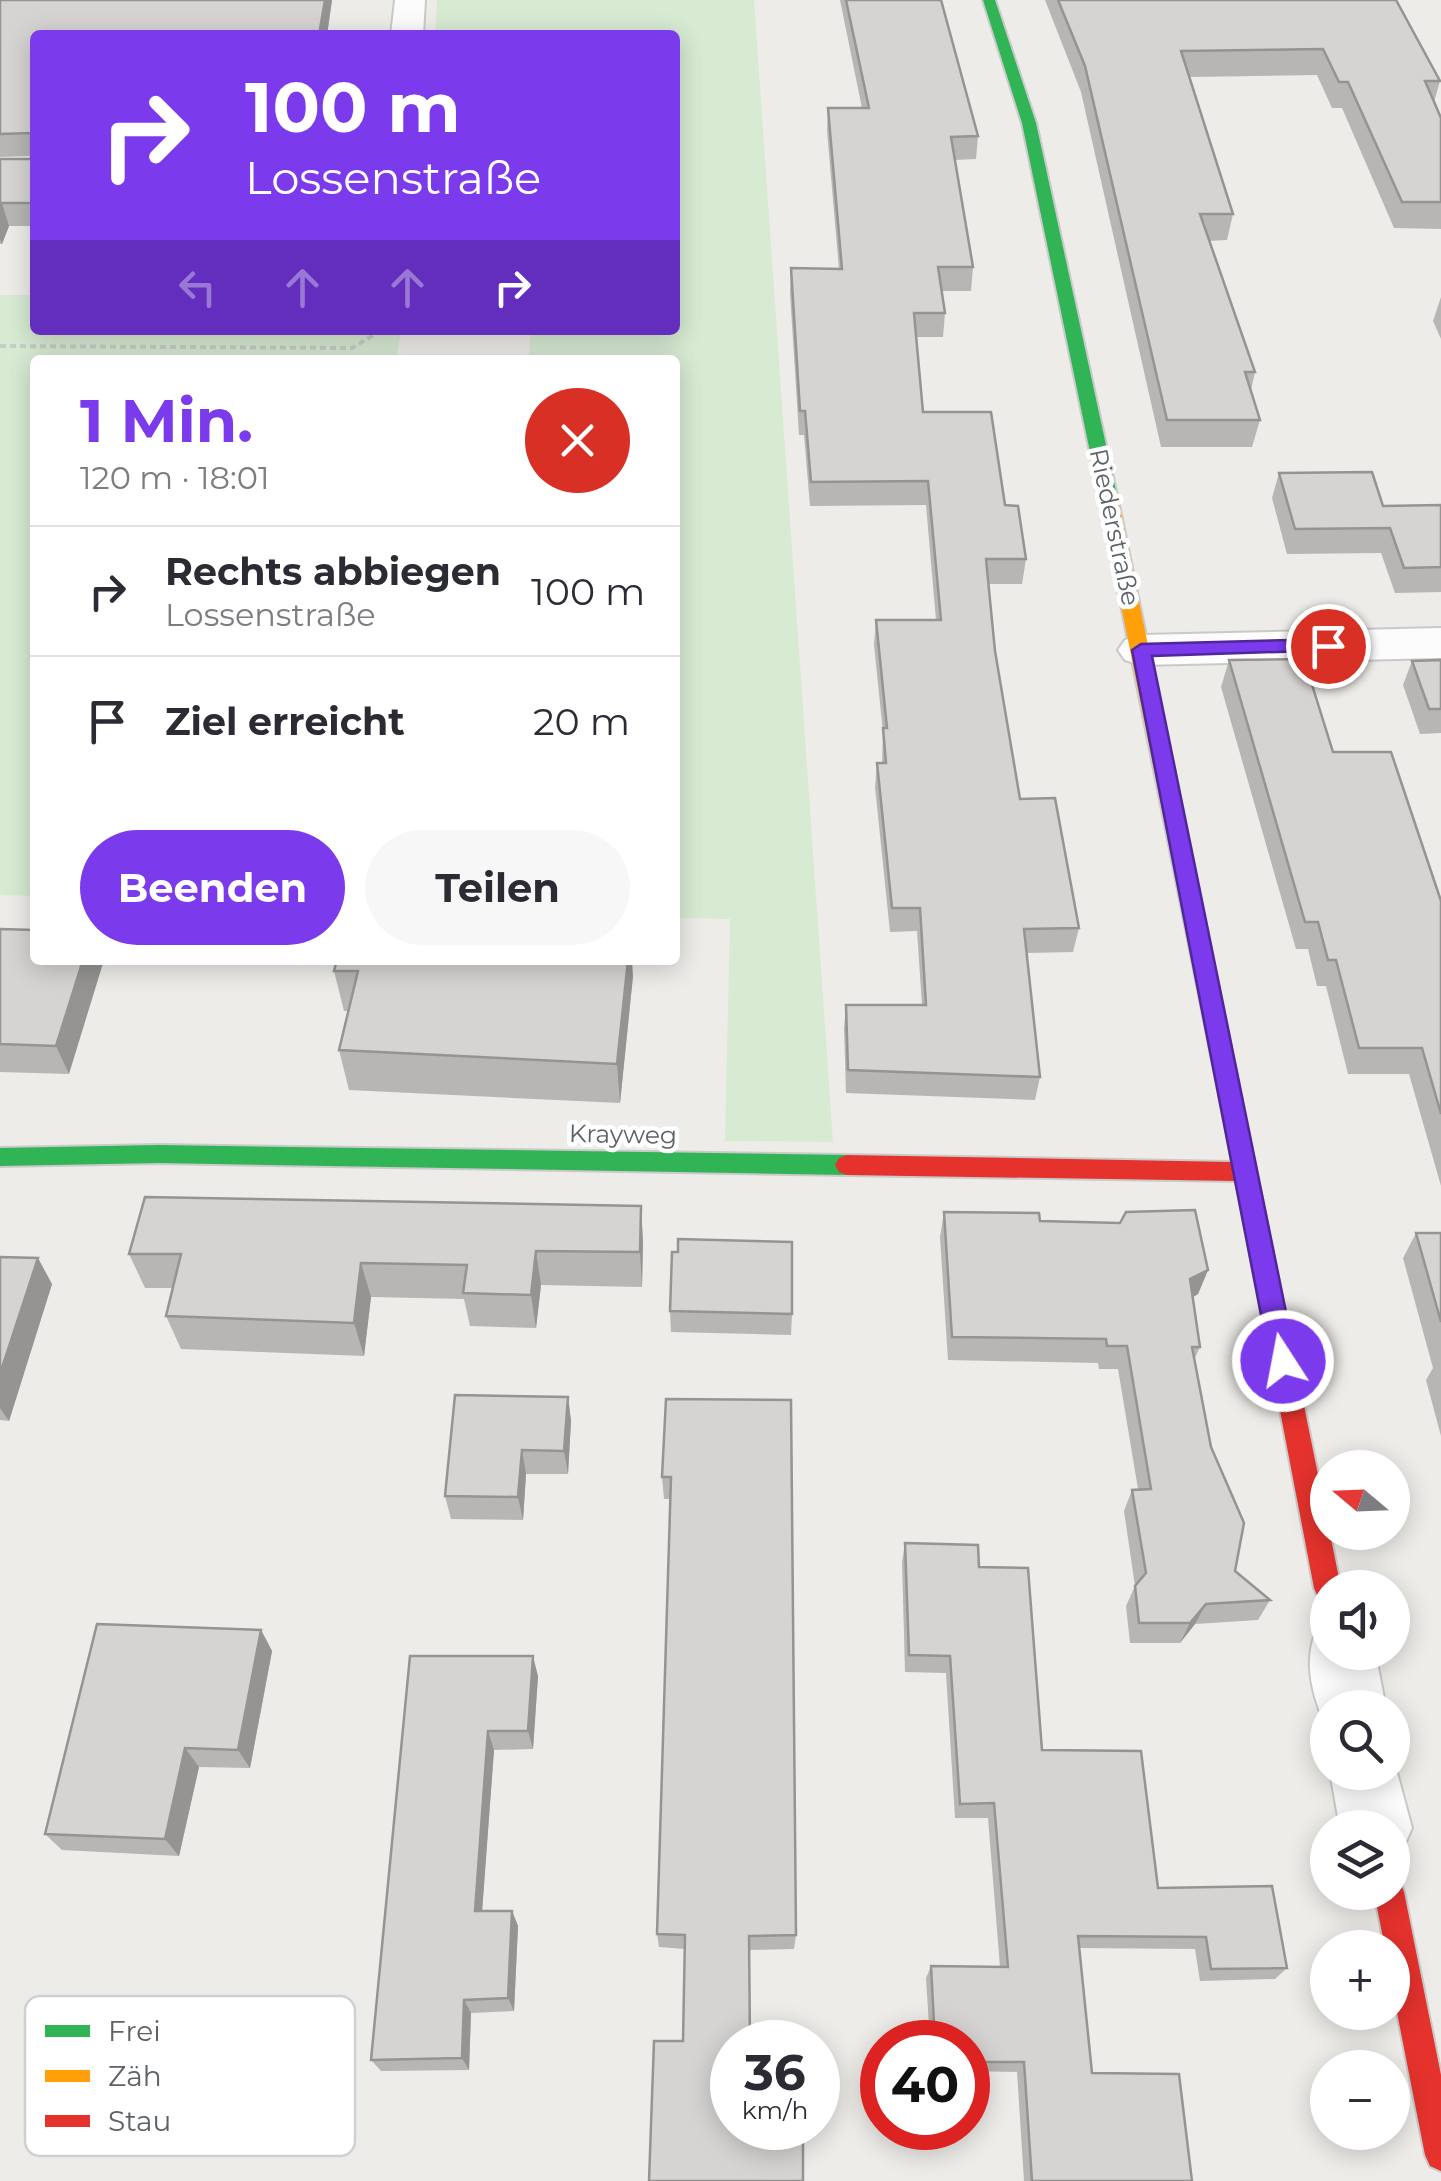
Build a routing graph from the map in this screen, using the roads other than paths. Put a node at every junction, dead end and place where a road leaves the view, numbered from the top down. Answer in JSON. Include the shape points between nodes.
{"nodes":[{"id":1,"x":410,"y":0,"type":"edge"},
{"id":2,"x":989,"y":0,"type":"edge"},
{"id":3,"x":407,"y":30,"type":"edge"},
{"id":4,"x":1441,"y":643,"type":"edge"},
{"id":5,"x":1141,"y":650,"type":"junction"},
{"id":6,"x":0,"y":1158,"type":"edge"},
{"id":7,"x":1245,"y":1172,"type":"junction"},
{"id":8,"x":1324,"y":1570,"type":"edge"},
{"id":9,"x":1393,"y":1910,"type":"edge"},
{"id":10,"x":1441,"y":2156,"type":"edge"}],
"edges":[{"from":1,"to":3,"type":"street"},
{"from":2,"to":5,"type":"street","name":"Riederstraße","via":[[1029,123]]},
{"from":4,"to":5,"type":"street"},
{"from":5,"to":7,"type":"street","name":"Riederstraße"},
{"from":6,"to":7,"type":"street","name":"Krayweg","via":[[159,1154]]},
{"from":7,"to":8,"type":"street","name":"Riederstraße"},
{"from":9,"to":10,"type":"street"}]}
